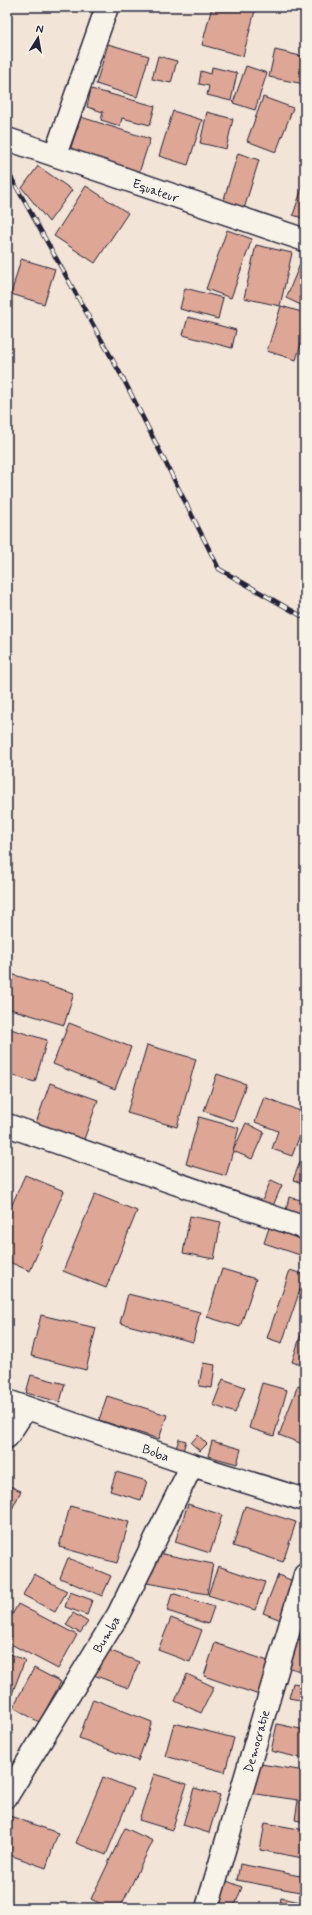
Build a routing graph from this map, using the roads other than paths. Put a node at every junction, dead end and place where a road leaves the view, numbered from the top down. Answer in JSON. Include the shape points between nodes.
{"nodes":[{"id":1,"x":107,"y":7,"type":"edge"},
{"id":2,"x":7,"y":139,"type":"edge"},
{"id":3,"x":55,"y":155,"type":"junction"},
{"id":4,"x":305,"y":240,"type":"edge"},
{"id":5,"x":7,"y":1125,"type":"edge"},
{"id":6,"x":305,"y":1228,"type":"edge"},
{"id":7,"x":16,"y":1404,"type":"edge"},
{"id":8,"x":7,"y":1437,"type":"edge"},
{"id":9,"x":192,"y":1465,"type":"junction"},
{"id":10,"x":305,"y":1500,"type":"edge"},
{"id":11,"x":305,"y":1575,"type":"edge"},
{"id":12,"x":7,"y":1796,"type":"edge"},
{"id":13,"x":207,"y":1908,"type":"edge"}],
"edges":[{"from":1,"to":3,"type":"street"},
{"from":2,"to":3,"type":"street","name":"Equateur"},
{"from":3,"to":4,"type":"street","name":"Equateur"},
{"from":5,"to":6,"type":"street"},
{"from":7,"to":8,"type":"street"},
{"from":7,"to":9,"type":"street","name":"Boba"},
{"from":9,"to":10,"type":"street","name":"Boba"},
{"from":9,"to":12,"type":"street","name":"Bumba","via":[[118,1615]]},
{"from":11,"to":13,"type":"street","name":"Democratie"}]}
